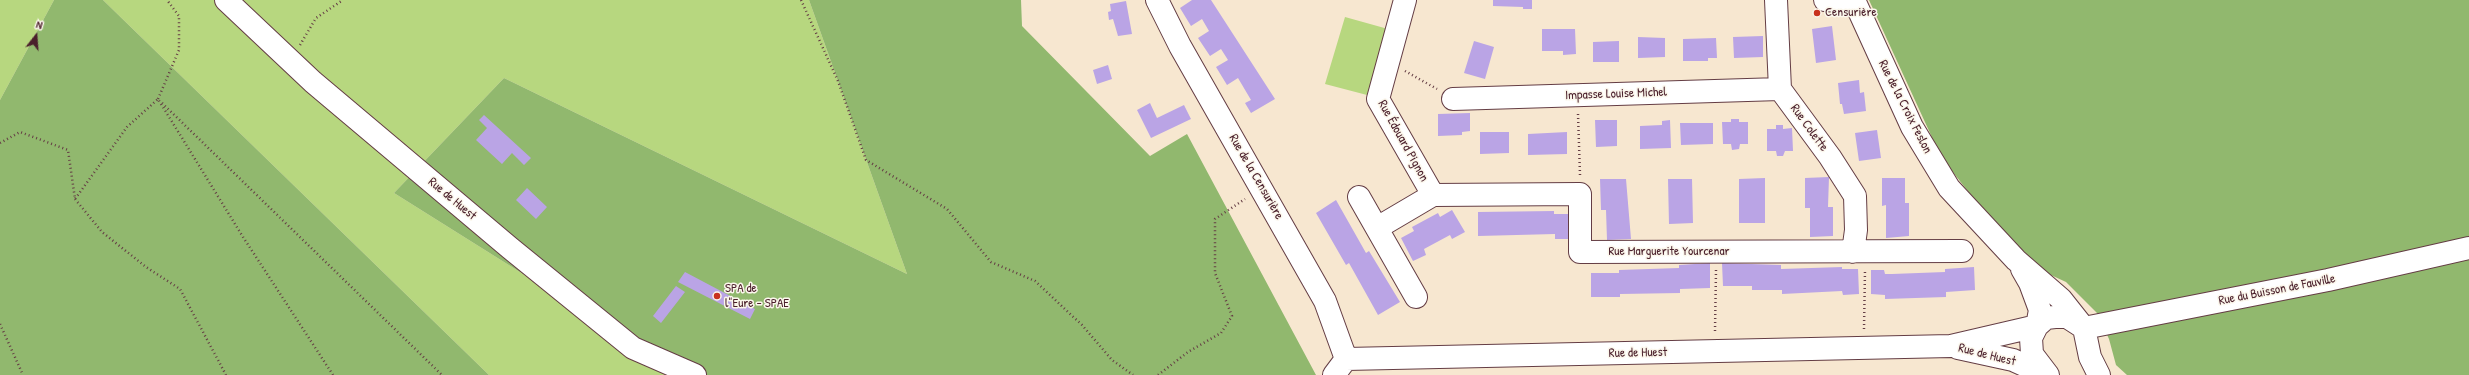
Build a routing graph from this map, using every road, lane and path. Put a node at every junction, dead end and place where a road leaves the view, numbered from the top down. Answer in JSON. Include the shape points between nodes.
{"nodes":[{"id":1,"x":167,"y":0,"type":"edge"},
{"id":2,"x":226,"y":0,"type":"edge"},
{"id":3,"x":343,"y":0,"type":"edge"},
{"id":4,"x":801,"y":0,"type":"edge"},
{"id":5,"x":1157,"y":0,"type":"edge"},
{"id":6,"x":1405,"y":0,"type":"edge"},
{"id":7,"x":1776,"y":0,"type":"edge"},
{"id":8,"x":1826,"y":0,"type":"edge"},
{"id":9,"x":1854,"y":1,"type":"edge"},
{"id":10,"x":291,"y":61,"type":"junction"},
{"id":11,"x":1388,"y":61,"type":"junction"},
{"id":12,"x":1780,"y":89,"type":"junction"},
{"id":13,"x":1578,"y":95,"type":"junction"},
{"id":14,"x":158,"y":99,"type":"junction"},
{"id":15,"x":1452,"y":99,"type":"joint"},
{"id":16,"x":0,"y":143,"type":"edge"},
{"id":17,"x":1262,"y":188,"type":"junction"},
{"id":18,"x":1580,"y":194,"type":"junction"},
{"id":19,"x":1433,"y":195,"type":"junction"},
{"id":20,"x":1359,"y":197,"type":"dead end"},
{"id":21,"x":75,"y":199,"type":"junction"},
{"id":22,"x":1377,"y":228,"type":"junction"},
{"id":23,"x":2469,"y":248,"type":"edge"},
{"id":24,"x":1716,"y":252,"type":"junction"},
{"id":25,"x":1859,"y":252,"type":"junction"},
{"id":26,"x":1962,"y":252,"type":"dead end"},
{"id":27,"x":2016,"y":260,"type":"junction"},
{"id":28,"x":1416,"y":296,"type":"dead end"},
{"id":29,"x":0,"y":324,"type":"edge"},
{"id":30,"x":2036,"y":326,"type":"junction"},
{"id":31,"x":2084,"y":328,"type":"junction"},
{"id":32,"x":1951,"y":346,"type":"junction"},
{"id":33,"x":1864,"y":348,"type":"junction"},
{"id":34,"x":1715,"y":351,"type":"junction"},
{"id":35,"x":1340,"y":367,"type":"edge"},
{"id":36,"x":23,"y":375,"type":"edge"},
{"id":37,"x":226,"y":375,"type":"edge"},
{"id":38,"x":333,"y":375,"type":"edge"},
{"id":39,"x":442,"y":375,"type":"edge"},
{"id":40,"x":694,"y":375,"type":"edge"},
{"id":41,"x":1133,"y":375,"type":"edge"},
{"id":42,"x":1158,"y":375,"type":"edge"},
{"id":43,"x":2047,"y":375,"type":"edge"},
{"id":44,"x":2099,"y":375,"type":"edge"}],
"edges":[{"from":1,"to":14,"type":"path","via":[[179,16],[179,50]]},
{"from":2,"to":10,"type":"street","name":"Rue de Huest"},
{"from":3,"to":10,"type":"path","via":[[316,18]]},
{"from":4,"to":41,"type":"path","via":[[838,81],[866,160],[947,209],[991,262],[1035,281],[1082,325],[1112,360]]},
{"from":5,"to":17,"type":"street","name":"Rue de la Censurière","via":[[1180,46]]},
{"from":6,"to":11,"type":"street","name":"Rue Édouard Pignon"},
{"from":7,"to":12,"type":"street"},
{"from":8,"to":9,"type":"street"},
{"from":9,"to":27,"type":"street","name":"Rue de la Croix Feslon","via":[[1912,127],[1949,188]]},
{"from":10,"to":40,"type":"street","name":"Rue de Huest","via":[[504,243],[633,348]]},
{"from":11,"to":15,"type":"path"},
{"from":11,"to":19,"type":"street","name":"Rue Édouard Pignon","via":[[1378,99]]},
{"from":12,"to":13,"type":"street","name":"Impasse Louise Michel"},
{"from":12,"to":25,"type":"street","name":"Rue Colette","via":[[1855,196]]},
{"from":13,"to":15,"type":"street","name":"Impasse Louise Michel"},
{"from":13,"to":18,"type":"path"},
{"from":14,"to":21,"type":"path","via":[[127,127]]},
{"from":14,"to":38,"type":"path","via":[[243,237]]},
{"from":14,"to":39,"type":"path"},
{"from":16,"to":21,"type":"path","via":[[20,132],[68,150]]},
{"from":17,"to":35,"type":"street","name":"Rue de la Censurière","via":[[1326,301]]},
{"from":17,"to":42,"type":"path","via":[[1215,219],[1215,273],[1232,316],[1221,333],[1188,352]]},
{"from":18,"to":19,"type":"street"},
{"from":18,"to":24,"type":"street","name":"Rue Marguerite Yourcenar","via":[[1580,252]]},
{"from":19,"to":22,"type":"street","name":"Rue Édouard Pignon"},
{"from":20,"to":22,"type":"street"},
{"from":21,"to":37,"type":"path","via":[[102,232],[146,267],[180,289]]},
{"from":22,"to":28,"type":"street"},
{"from":23,"to":31,"type":"street","name":"Rue du Buisson de Fauville","via":[[2328,280]]},
{"from":24,"to":25,"type":"street","name":"Rue Marguerite Yourcenar"},
{"from":24,"to":34,"type":"path"},
{"from":25,"to":26,"type":"street","name":"Rue Marguerite Yourcenar"},
{"from":25,"to":33,"type":"path"},
{"from":27,"to":30,"type":"street","name":"Rue de la Croix Feslon","via":[[2030,283],[2040,310]]},
{"from":27,"to":31,"type":"street","name":"Rue de la Croix Feslon","via":[[2061,299]]},
{"from":29,"to":36,"type":"path"},
{"from":30,"to":31,"type":"street","name":"Rue de Huest","via":[[2046,318],[2067,317]]},
{"from":30,"to":32,"type":"street","name":"Rue de Huest"},
{"from":30,"to":43,"type":"street","name":"Rue de la Croix Feslon","via":[[2031,338],[2032,354]]},
{"from":31,"to":44,"type":"street","via":[[2090,357]]},
{"from":32,"to":33,"type":"street","name":"Rue de Huest"},
{"from":32,"to":43,"type":"street","name":"Rue de Huest","via":[[2013,360]]},
{"from":33,"to":34,"type":"street","name":"Rue de Huest"},
{"from":34,"to":35,"type":"street","name":"Rue de Huest"}]}
